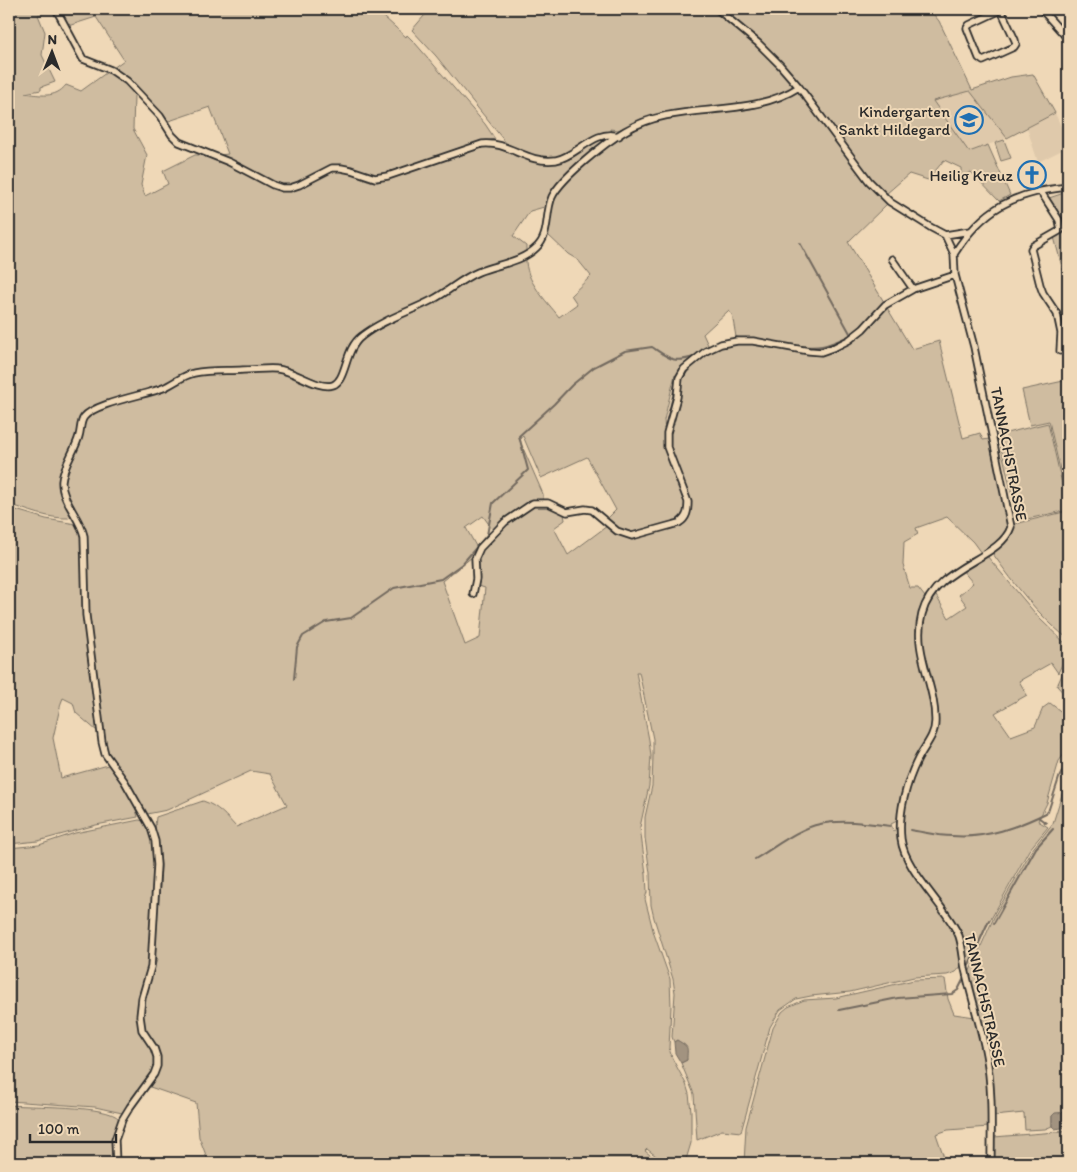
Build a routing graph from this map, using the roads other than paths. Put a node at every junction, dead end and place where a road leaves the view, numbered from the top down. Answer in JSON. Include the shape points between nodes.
{"nodes":[{"id":1,"x":56,"y":9,"type":"edge"},
{"id":2,"x":718,"y":9,"type":"edge"},
{"id":3,"x":1000,"y":9,"type":"edge"},
{"id":4,"x":1041,"y":9,"type":"edge"},
{"id":5,"x":1068,"y":40,"type":"edge"},
{"id":6,"x":800,"y":87,"type":"junction"},
{"id":7,"x":619,"y":136,"type":"junction"},
{"id":8,"x":1068,"y":188,"type":"edge"},
{"id":9,"x":1041,"y":192,"type":"junction"},
{"id":10,"x":970,"y":231,"type":"junction"},
{"id":11,"x":945,"y":235,"type":"junction"},
{"id":12,"x":954,"y":254,"type":"junction"},
{"id":13,"x":892,"y":259,"type":"dead end"},
{"id":14,"x":955,"y":275,"type":"junction"},
{"id":15,"x":913,"y":289,"type":"junction"},
{"id":16,"x":1060,"y":351,"type":"dead end"},
{"id":17,"x":474,"y":594,"type":"dead end"},
{"id":18,"x":116,"y":1163,"type":"edge"},
{"id":19,"x":991,"y":1163,"type":"edge"}],
"edges":[{"from":1,"to":7,"type":"street","via":[[83,59],[111,70],[126,81],[160,116],[176,140],[273,185],[290,188],[332,168],[375,178],[388,176],[482,144],[503,145],[531,158],[558,160],[610,133]]},
{"from":2,"to":6,"type":"street","via":[[758,43]]},
{"from":3,"to":3,"type":"street","via":[[1016,44],[983,60],[979,58],[967,28]]},
{"from":4,"to":5,"type":"street"},
{"from":6,"to":7,"type":"street","via":[[789,94],[751,106],[663,117]]},
{"from":6,"to":11,"type":"street","via":[[870,181],[890,202]]},
{"from":7,"to":18,"type":"street","via":[[565,178],[553,194],[544,238],[536,248],[522,257],[467,278],[432,300],[366,332],[352,345],[344,372],[333,385],[276,369],[191,374],[165,387],[116,401],[84,417],[74,452],[64,472],[62,487],[84,536],[86,615],[99,728],[105,754],[151,828],[158,865],[151,967],[140,1016],[142,1030],[154,1048],[157,1066],[122,1120],[116,1140]]},
{"from":8,"to":9,"type":"street"},
{"from":9,"to":10,"type":"street","via":[[1007,201]]},
{"from":9,"to":16,"type":"street","via":[[1059,220],[1061,230],[1031,249],[1043,294],[1057,314]]},
{"from":10,"to":11,"type":"street"},
{"from":10,"to":12,"type":"street"},
{"from":11,"to":12,"type":"street","name":"TANNACHSTRASSE"},
{"from":12,"to":14,"type":"street","name":"TANNACHSTRASSE"},
{"from":13,"to":15,"type":"street"},
{"from":14,"to":15,"type":"street"},
{"from":14,"to":19,"type":"street","name":"TANNACHSTRASSE","via":[[976,357],[1011,527],[999,543],[939,583],[922,612],[920,649],[935,724],[908,784],[900,828],[909,861],[953,925],[962,946],[986,1055],[990,1086]]},
{"from":15,"to":17,"type":"street","via":[[885,305],[849,340],[821,352],[737,341],[706,351],[684,369],[679,378],[667,433],[668,447],[688,502],[684,520],[632,536],[617,531],[592,510],[566,512],[548,504],[533,503],[506,522],[480,548],[475,559]]}]}
